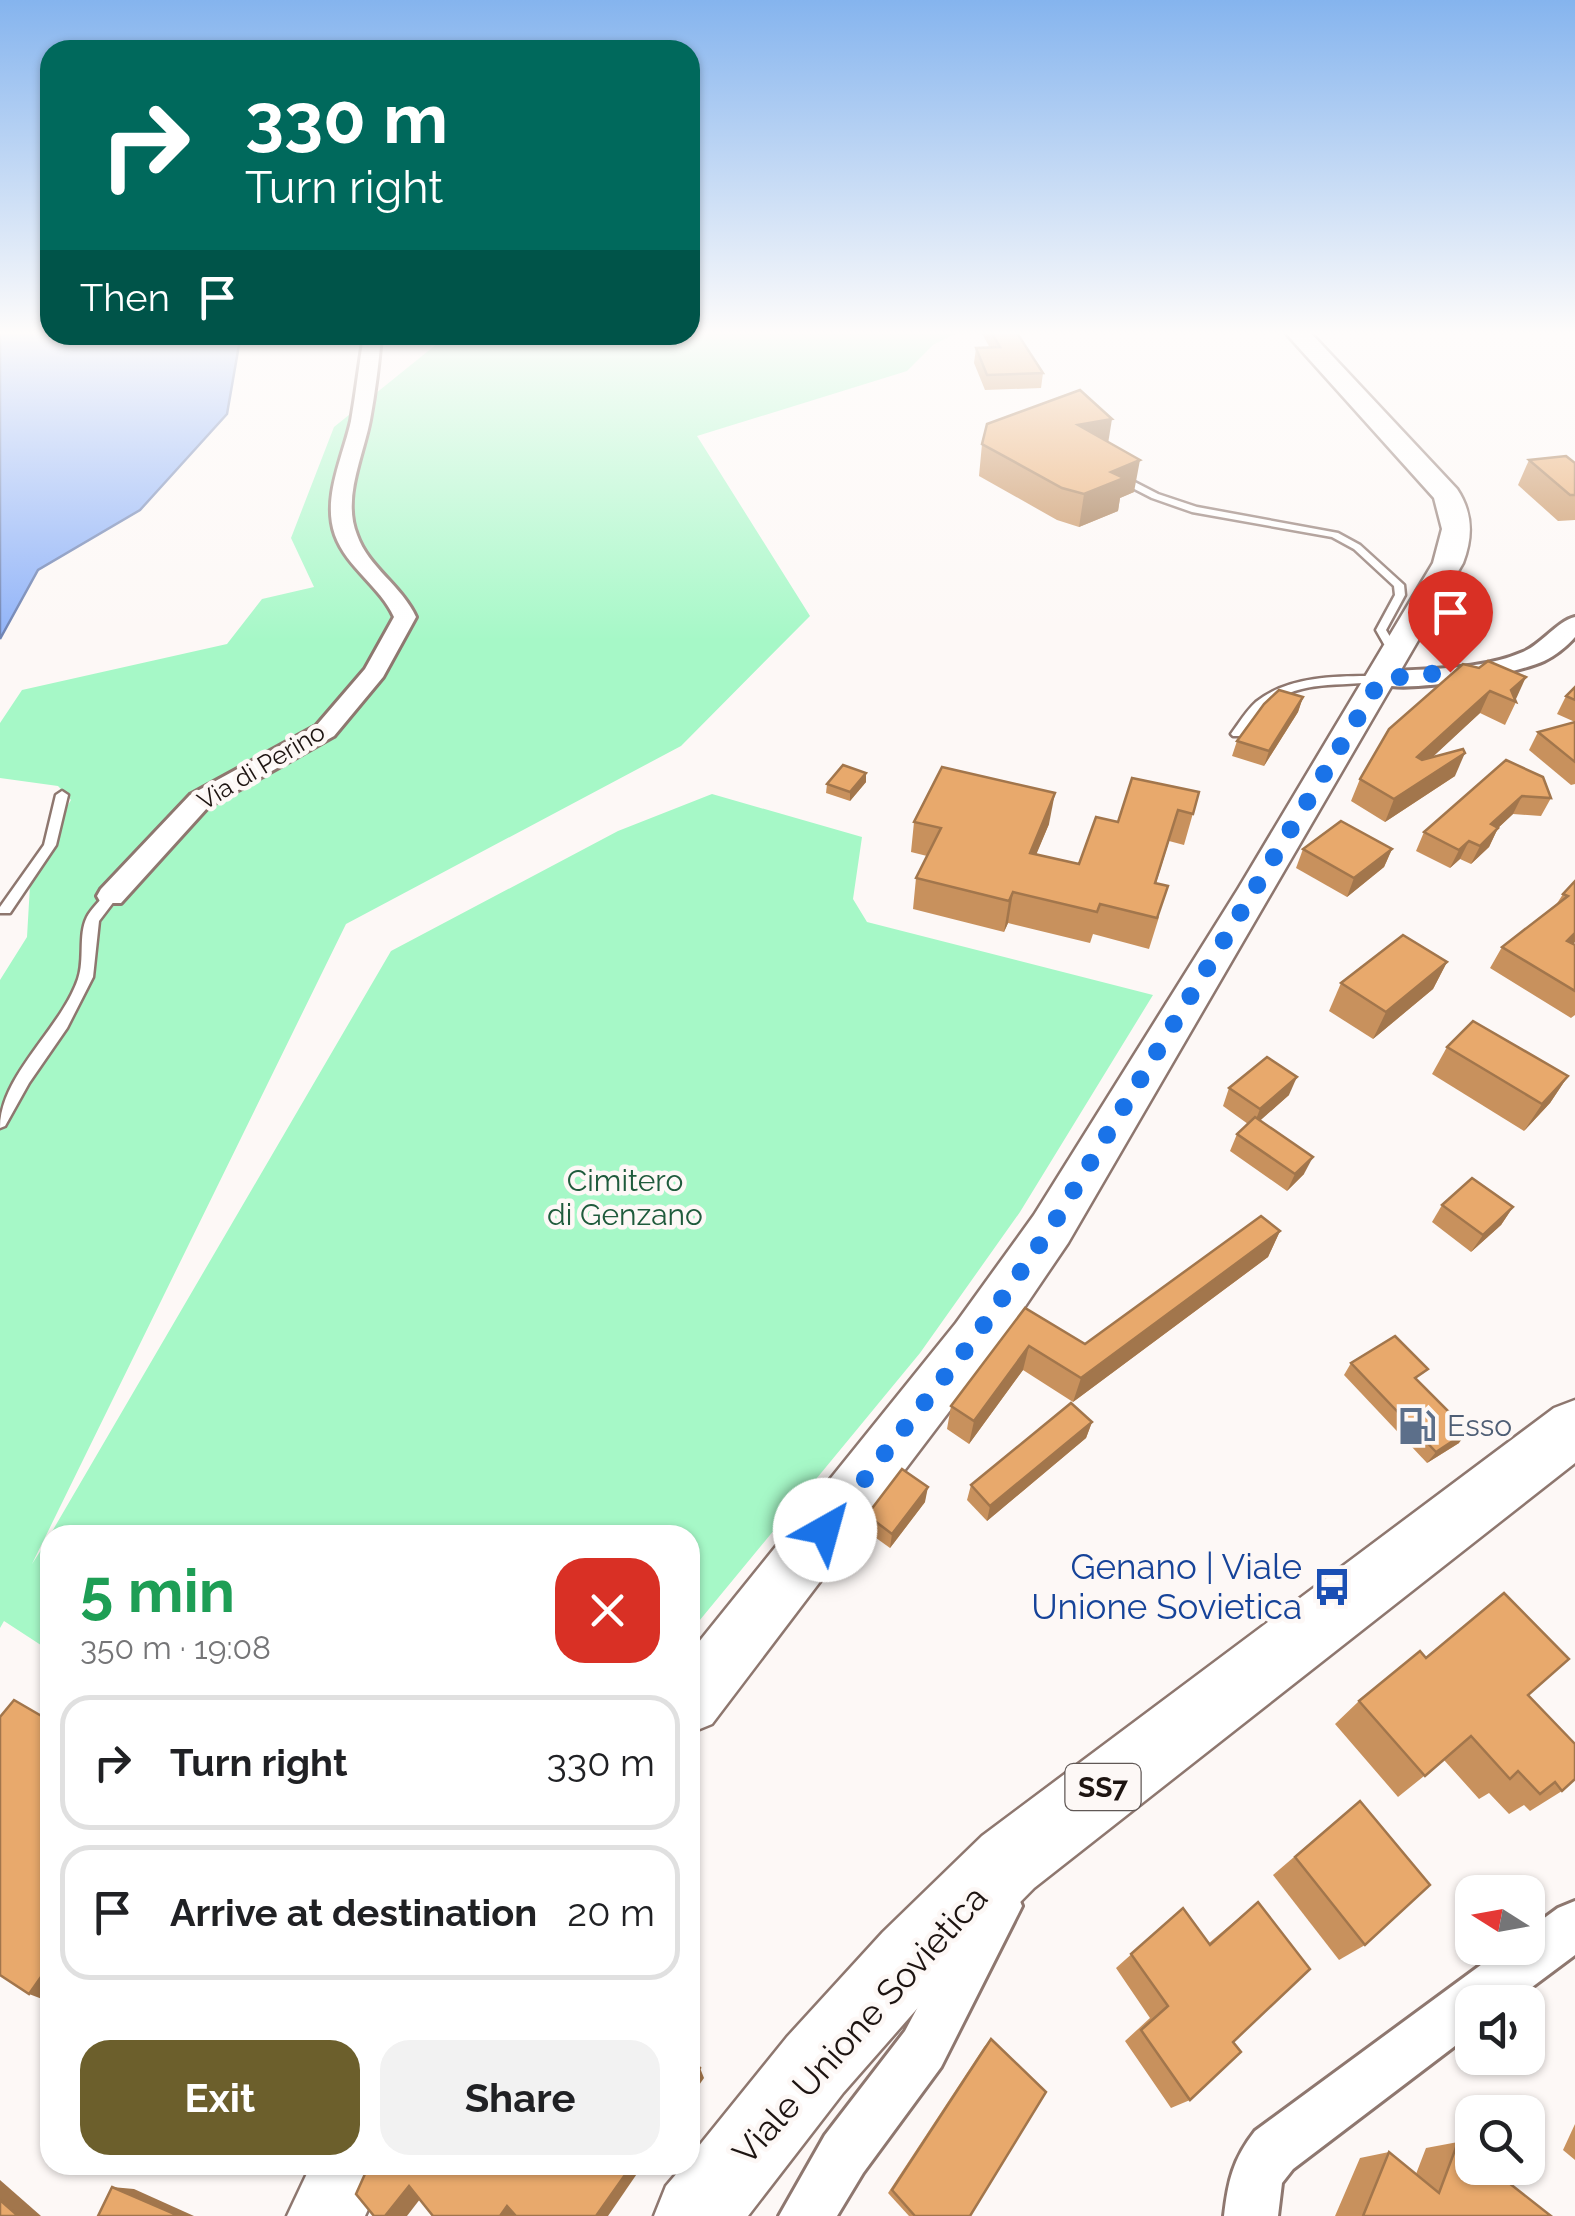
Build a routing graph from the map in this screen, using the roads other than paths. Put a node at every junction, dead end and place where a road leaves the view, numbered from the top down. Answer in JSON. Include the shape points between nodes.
{"nodes":[{"id":1,"x":356,"y":433,"type":"edge"},
{"id":2,"x":1393,"y":433,"type":"edge"},
{"id":3,"x":1110,"y":472,"type":"edge"},
{"id":4,"x":1575,"y":624,"type":"edge"},
{"id":5,"x":1390,"y":664,"type":"junction"},
{"id":6,"x":1236,"y":734,"type":"edge"},
{"id":7,"x":62,"y":795,"type":"dead end"},
{"id":8,"x":110,"y":896,"type":"joint"},
{"id":9,"x":5,"y":910,"type":"dead end"},
{"id":10,"x":0,"y":1122,"type":"edge"},
{"id":11,"x":1575,"y":1428,"type":"edge"},
{"id":12,"x":700,"y":1689,"type":"edge"},
{"id":13,"x":1032,"y":1842,"type":"junction"},
{"id":14,"x":1575,"y":1926,"type":"edge"},
{"id":15,"x":347,"y":2175,"type":"edge"},
{"id":16,"x":325,"y":2216,"type":"edge"},
{"id":17,"x":696,"y":2216,"type":"edge"},
{"id":18,"x":806,"y":2216,"type":"edge"},
{"id":19,"x":1251,"y":2216,"type":"edge"}],
"edges":[{"from":1,"to":8,"type":"street","name":"Via di Perino","via":[[342,522],[353,550],[398,597],[405,617],[393,644],[325,731],[199,802]]},
{"from":2,"to":5,"type":"main road","via":[[1454,511],[1456,538]]},
{"from":3,"to":5,"type":"lane","via":[[1177,504],[1322,531],[1352,543],[1400,588],[1381,630]]},
{"from":4,"to":5,"type":"street","via":[[1552,649],[1519,662]]},
{"from":5,"to":6,"type":"lane","via":[[1276,696]]},
{"from":5,"to":12,"type":"main road","via":[[1036,1251]]},
{"from":7,"to":9,"type":"lane","via":[[50,844]]},
{"from":8,"to":10,"type":"lane","name":"Via di Perino","via":[[92,920],[86,977]]},
{"from":11,"to":13,"type":"main road","name":"Viale Unione Sovietica","number":"SS7"},
{"from":13,"to":17,"type":"main road","name":"Viale Unione Sovietica","number":"SS7","via":[[874,1999]]},
{"from":13,"to":18,"type":"street","name":"Viale Unione Sovietica","via":[[923,2049]]},
{"from":14,"to":19,"type":"street","via":[[1274,2150],[1256,2173]]},
{"from":15,"to":16,"type":"main road"}]}
